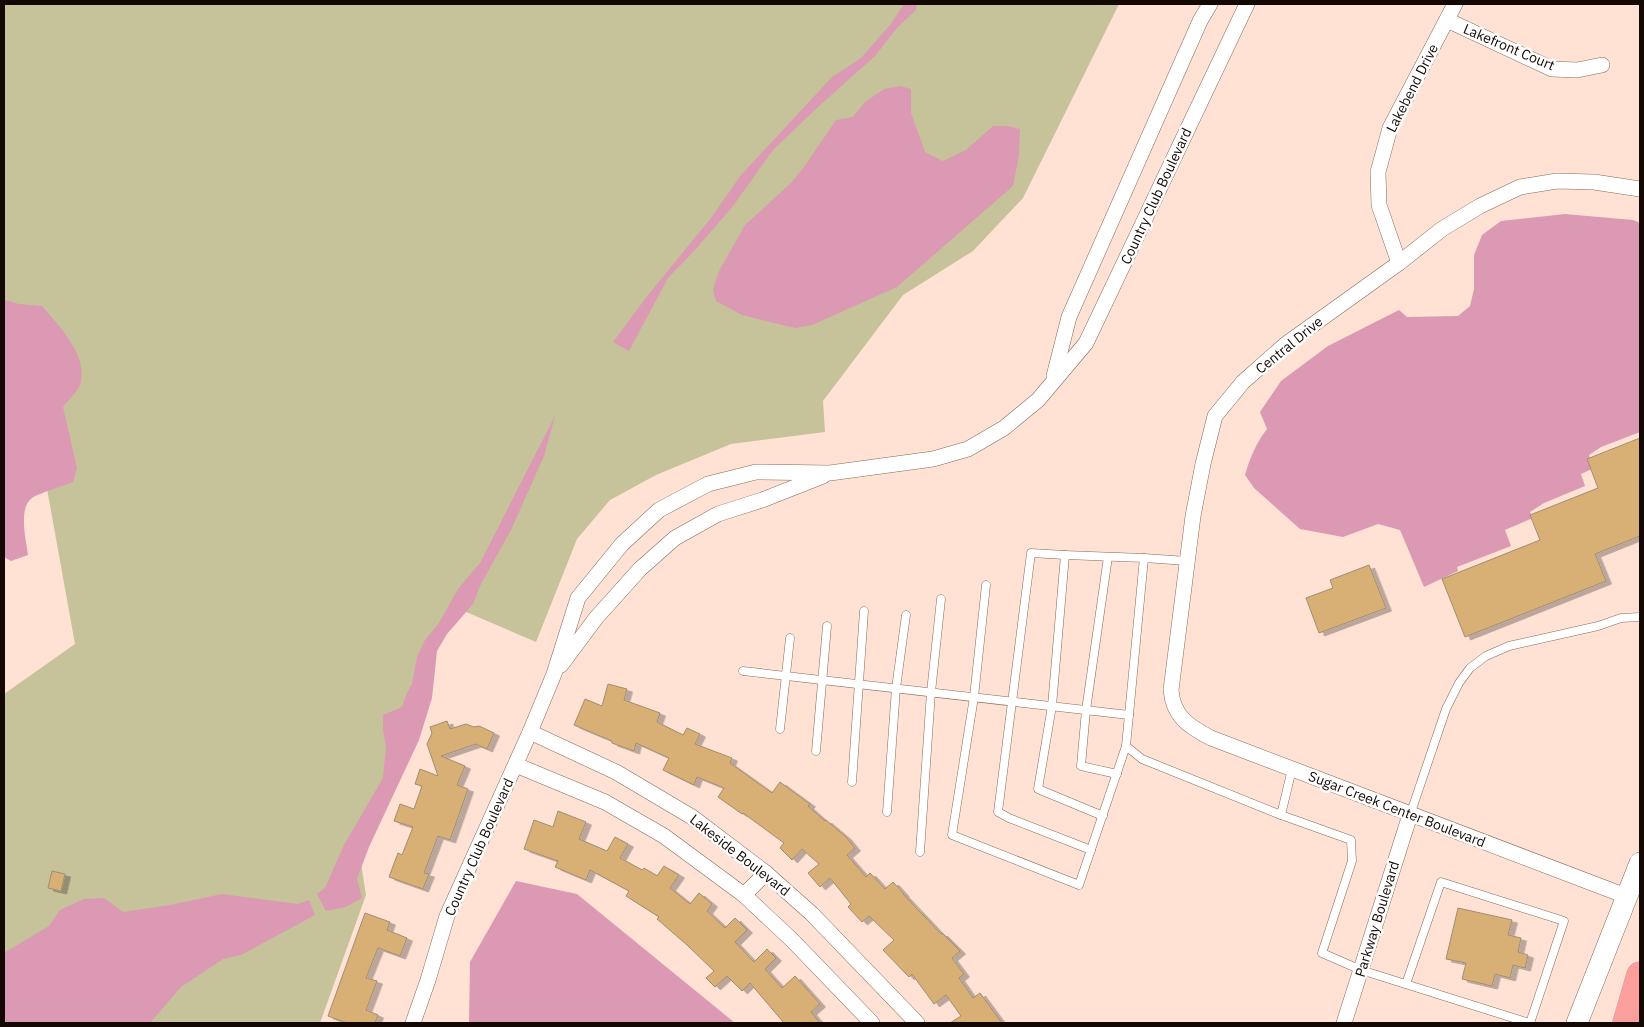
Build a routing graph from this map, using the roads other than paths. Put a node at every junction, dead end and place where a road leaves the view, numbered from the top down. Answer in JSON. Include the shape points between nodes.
{"nodes":[{"id":1,"x":1210,"y":4,"type":"edge"},
{"id":2,"x":1247,"y":4,"type":"edge"},
{"id":3,"x":1455,"y":4,"type":"edge"},
{"id":4,"x":1447,"y":20,"type":"junction"},
{"id":5,"x":1602,"y":65,"type":"dead end"},
{"id":6,"x":1640,"y":189,"type":"edge"},
{"id":7,"x":1399,"y":262,"type":"junction"},
{"id":8,"x":1053,"y":380,"type":"junction"},
{"id":9,"x":830,"y":473,"type":"junction"},
{"id":10,"x":1065,"y":555,"type":"junction"},
{"id":11,"x":1108,"y":557,"type":"junction"},
{"id":12,"x":1144,"y":558,"type":"junction"},
{"id":13,"x":1187,"y":560,"type":"junction"},
{"id":14,"x":986,"y":585,"type":"dead end"},
{"id":15,"x":941,"y":598,"type":"dead end"},
{"id":16,"x":864,"y":611,"type":"dead end"},
{"id":17,"x":906,"y":616,"type":"dead end"},
{"id":18,"x":1640,"y":616,"type":"edge"},
{"id":19,"x":827,"y":626,"type":"dead end"},
{"id":20,"x":790,"y":638,"type":"dead end"},
{"id":21,"x":743,"y":671,"type":"dead end"},
{"id":22,"x":554,"y":674,"type":"junction"},
{"id":23,"x":785,"y":676,"type":"junction"},
{"id":24,"x":822,"y":680,"type":"junction"},
{"id":25,"x":858,"y":684,"type":"junction"},
{"id":26,"x":896,"y":688,"type":"junction"},
{"id":27,"x":931,"y":692,"type":"junction"},
{"id":28,"x":974,"y":697,"type":"junction"},
{"id":29,"x":1012,"y":702,"type":"junction"},
{"id":30,"x":1052,"y":706,"type":"junction"},
{"id":31,"x":1086,"y":710,"type":"junction"},
{"id":32,"x":1176,"y":711,"type":"joint"},
{"id":33,"x":1129,"y":715,"type":"junction"},
{"id":34,"x":780,"y":729,"type":"dead end"},
{"id":35,"x":530,"y":732,"type":"junction"},
{"id":36,"x":1126,"y":746,"type":"junction"},
{"id":37,"x":816,"y":751,"type":"dead end"},
{"id":38,"x":516,"y":765,"type":"junction"},
{"id":39,"x":1292,"y":769,"type":"junction"},
{"id":40,"x":1117,"y":774,"type":"junction"},
{"id":41,"x":852,"y":782,"type":"dead end"},
{"id":42,"x":886,"y":812,"type":"dead end"},
{"id":43,"x":1281,"y":815,"type":"junction"},
{"id":44,"x":1410,"y":815,"type":"junction"},
{"id":45,"x":1103,"y":816,"type":"junction"},
{"id":46,"x":1091,"y":850,"type":"junction"},
{"id":47,"x":920,"y":852,"type":"dead end"},
{"id":48,"x":1640,"y":863,"type":"edge"},
{"id":49,"x":766,"y":873,"type":"junction"},
{"id":50,"x":744,"y":895,"type":"junction"},
{"id":51,"x":1626,"y":896,"type":"junction"},
{"id":52,"x":1361,"y":970,"type":"junction"},
{"id":53,"x":1640,"y":975,"type":"edge"},
{"id":54,"x":1406,"y":984,"type":"junction"},
{"id":55,"x":413,"y":1023,"type":"edge"},
{"id":56,"x":872,"y":1023,"type":"edge"},
{"id":57,"x":917,"y":1023,"type":"edge"},
{"id":58,"x":1344,"y":1023,"type":"edge"},
{"id":59,"x":1530,"y":1023,"type":"edge"},
{"id":60,"x":1578,"y":1023,"type":"edge"},
{"id":61,"x":1626,"y":1023,"type":"edge"}],
"edges":[{"from":1,"to":8,"type":"street","name":"Country Club Boulevard","via":[[1200,20],[1069,317]]},
{"from":2,"to":8,"type":"street","name":"Country Club Boulevard","via":[[1086,343]]},
{"from":3,"to":4,"type":"street","name":"Lakebend Drive"},
{"from":4,"to":5,"type":"street","name":"Lakefront Court","via":[[1552,69],[1577,70]]},
{"from":4,"to":7,"type":"street","name":"Lakebend Drive","via":[[1390,128],[1378,172],[1379,205]]},
{"from":6,"to":7,"type":"street","name":"Central Drive","via":[[1594,182],[1557,181],[1520,187],[1442,229]]},
{"from":7,"to":13,"type":"street","name":"Central Drive","via":[[1286,344],[1243,382],[1215,416],[1193,516]]},
{"from":8,"to":9,"type":"street","name":"Country Club Boulevard","via":[[1038,400],[1004,428],[968,449],[933,460]]},
{"from":9,"to":22,"type":"street","name":"Country Club Boulevard","via":[[718,514],[676,538],[627,583]]},
{"from":9,"to":22,"type":"street","name":"Country Club Boulevard","via":[[756,472],[708,484],[659,510],[622,544],[578,598]]},
{"from":10,"to":11,"type":"lane"},
{"from":10,"to":29,"type":"lane","via":[[1031,553]]},
{"from":10,"to":30,"type":"lane"},
{"from":11,"to":12,"type":"lane"},
{"from":11,"to":31,"type":"lane"},
{"from":12,"to":13,"type":"lane"},
{"from":12,"to":33,"type":"lane"},
{"from":13,"to":32,"type":"street","name":"Central Drive","via":[[1171,690]]},
{"from":14,"to":28,"type":"lane"},
{"from":15,"to":27,"type":"lane"},
{"from":16,"to":25,"type":"lane"},
{"from":17,"to":26,"type":"lane"},
{"from":18,"to":44,"type":"lane","via":[[1509,646],[1486,656],[1470,668],[1446,709]]},
{"from":19,"to":24,"type":"lane"},
{"from":20,"to":23,"type":"lane"},
{"from":21,"to":23,"type":"lane"},
{"from":22,"to":35,"type":"street","name":"Country Club Boulevard"},
{"from":23,"to":24,"type":"lane"},
{"from":23,"to":34,"type":"lane"},
{"from":24,"to":25,"type":"lane"},
{"from":24,"to":37,"type":"lane"},
{"from":25,"to":26,"type":"lane"},
{"from":25,"to":41,"type":"lane"},
{"from":26,"to":27,"type":"lane"},
{"from":26,"to":42,"type":"lane"},
{"from":27,"to":28,"type":"lane"},
{"from":27,"to":47,"type":"lane"},
{"from":28,"to":29,"type":"lane"},
{"from":28,"to":46,"type":"lane","via":[[952,835],[1079,885]]},
{"from":29,"to":30,"type":"lane"},
{"from":29,"to":46,"type":"lane","via":[[998,812]]},
{"from":30,"to":31,"type":"lane"},
{"from":30,"to":45,"type":"lane","via":[[1038,789]]},
{"from":31,"to":33,"type":"lane"},
{"from":31,"to":40,"type":"lane","via":[[1081,766]]},
{"from":32,"to":39,"type":"street","name":"Sugar Creek Center Boulevard","via":[[1197,731]]},
{"from":33,"to":36,"type":"lane"},
{"from":35,"to":38,"type":"street","name":"Country Club Boulevard"},
{"from":35,"to":49,"type":"street","name":"Lakeside Boulevard","via":[[616,772],[692,816]]},
{"from":36,"to":40,"type":"lane"},
{"from":36,"to":43,"type":"lane","via":[[1142,759]]},
{"from":38,"to":50,"type":"street","name":"Lakeside Boulevard","via":[[605,802],[664,836]]},
{"from":38,"to":55,"type":"street","name":"Country Club Boulevard","via":[[447,916]]},
{"from":39,"to":43,"type":"lane"},
{"from":39,"to":44,"type":"street","name":"Sugar Creek Center Boulevard"},
{"from":40,"to":45,"type":"lane"},
{"from":43,"to":52,"type":"lane","via":[[1351,840],[1352,860],[1322,953]]},
{"from":44,"to":51,"type":"street","name":"Sugar Creek Center Boulevard"},
{"from":44,"to":52,"type":"street","name":"Parkway Boulevard"},
{"from":45,"to":46,"type":"lane"},
{"from":48,"to":51,"type":"main road"},
{"from":49,"to":50,"type":"street"},
{"from":49,"to":57,"type":"street","name":"Lakeside Boulevard","via":[[812,914]]},
{"from":50,"to":56,"type":"street","name":"Lakeside Boulevard"},
{"from":51,"to":60,"type":"main road"},
{"from":52,"to":54,"type":"lane"},
{"from":52,"to":58,"type":"street","name":"Parkway Boulevard"},
{"from":53,"to":61,"type":"highway"},
{"from":54,"to":59,"type":"lane"},
{"from":54,"to":59,"type":"lane","via":[[1441,882],[1564,922]]}]}
